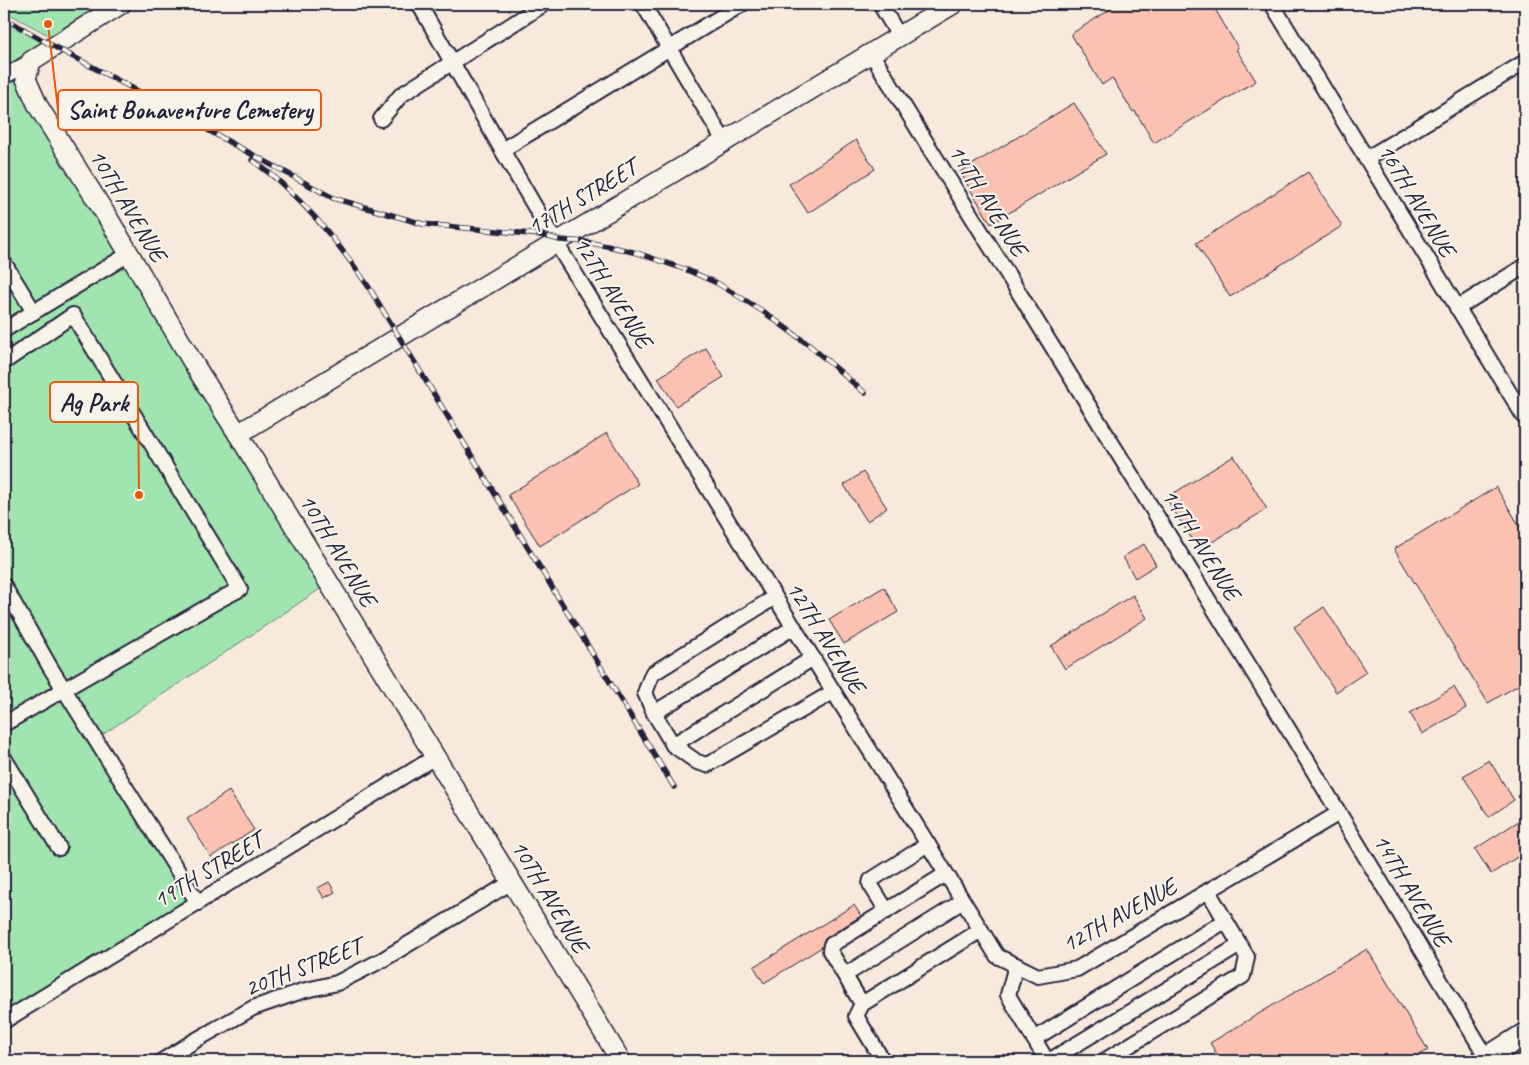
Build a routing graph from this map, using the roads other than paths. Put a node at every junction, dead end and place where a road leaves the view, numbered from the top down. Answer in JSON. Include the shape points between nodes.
{"nodes":[{"id":1,"x":121,"y":4,"type":"edge"},
{"id":2,"x":419,"y":4,"type":"edge"},
{"id":3,"x":544,"y":4,"type":"edge"},
{"id":4,"x":643,"y":4,"type":"edge"},
{"id":5,"x":742,"y":4,"type":"edge"},
{"id":6,"x":880,"y":4,"type":"edge"},
{"id":7,"x":953,"y":4,"type":"edge"},
{"id":8,"x":1276,"y":5,"type":"edge"},
{"id":9,"x":899,"y":36,"type":"junction"},
{"id":10,"x":670,"y":48,"type":"junction"},
{"id":11,"x":871,"y":53,"type":"junction"},
{"id":12,"x":31,"y":62,"type":"junction"},
{"id":13,"x":452,"y":62,"type":"junction"},
{"id":14,"x":1525,"y":62,"type":"edge"},
{"id":15,"x":4,"y":77,"type":"edge"},
{"id":16,"x":381,"y":119,"type":"dead end"},
{"id":17,"x":724,"y":141,"type":"junction"},
{"id":18,"x":502,"y":150,"type":"junction"},
{"id":19,"x":1366,"y":159,"type":"junction"},
{"id":20,"x":556,"y":242,"type":"junction"},
{"id":21,"x":129,"y":254,"type":"junction"},
{"id":22,"x":4,"y":263,"type":"edge"},
{"id":23,"x":1525,"y":266,"type":"edge"},
{"id":24,"x":1457,"y":308,"type":"junction"},
{"id":25,"x":34,"y":312,"type":"junction"},
{"id":26,"x":4,"y":330,"type":"edge"},
{"id":27,"x":4,"y":362,"type":"edge"},
{"id":28,"x":1525,"y":418,"type":"edge"},
{"id":29,"x":238,"y":434,"type":"junction"},
{"id":30,"x":4,"y":586,"type":"edge"},
{"id":31,"x":775,"y":597,"type":"junction"},
{"id":32,"x":794,"y":627,"type":"junction"},
{"id":33,"x":813,"y":658,"type":"junction"},
{"id":34,"x":64,"y":689,"type":"junction"},
{"id":35,"x":833,"y":692,"type":"junction"},
{"id":36,"x":654,"y":714,"type":"junction"},
{"id":37,"x":4,"y":724,"type":"edge"},
{"id":38,"x":673,"y":745,"type":"junction"},
{"id":39,"x":435,"y":757,"type":"junction"},
{"id":40,"x":4,"y":758,"type":"edge"},
{"id":41,"x":1339,"y":813,"type":"junction"},
{"id":42,"x":928,"y":844,"type":"junction"},
{"id":43,"x":59,"y":848,"type":"dead end"},
{"id":44,"x":946,"y":874,"type":"junction"},
{"id":45,"x":512,"y":882,"type":"junction"},
{"id":46,"x":1208,"y":891,"type":"junction"},
{"id":47,"x":963,"y":901,"type":"junction"},
{"id":48,"x":198,"y":903,"type":"junction"},
{"id":49,"x":887,"y":911,"type":"junction"},
{"id":50,"x":1225,"y":921,"type":"junction"},
{"id":51,"x":981,"y":930,"type":"junction"},
{"id":52,"x":1240,"y":945,"type":"junction"},
{"id":53,"x":1016,"y":966,"type":"junction"},
{"id":54,"x":845,"y":975,"type":"junction"},
{"id":55,"x":862,"y":1004,"type":"junction"},
{"id":56,"x":4,"y":1021,"type":"edge"},
{"id":57,"x":1525,"y":1034,"type":"edge"},
{"id":58,"x":1034,"y":1038,"type":"junction"},
{"id":59,"x":1486,"y":1060,"type":"edge"},
{"id":60,"x":162,"y":1061,"type":"edge"},
{"id":61,"x":621,"y":1061,"type":"edge"},
{"id":62,"x":883,"y":1061,"type":"edge"},
{"id":63,"x":1048,"y":1061,"type":"edge"},
{"id":64,"x":1104,"y":1061,"type":"edge"}],
"edges":[{"from":1,"to":12,"type":"main road"},
{"from":2,"to":13,"type":"street","name":"12TH AVENUE"},
{"from":3,"to":13,"type":"street"},
{"from":4,"to":10,"type":"street"},
{"from":5,"to":10,"type":"street"},
{"from":6,"to":9,"type":"street"},
{"from":7,"to":9,"type":"main road","name":"17TH STREET"},
{"from":8,"to":19,"type":"street","name":"16TH AVENUE"},
{"from":9,"to":11,"type":"main road","name":"17TH STREET"},
{"from":10,"to":17,"type":"street"},
{"from":10,"to":18,"type":"street"},
{"from":11,"to":17,"type":"main road","name":"17TH STREET"},
{"from":11,"to":41,"type":"street","name":"14TH AVENUE"},
{"from":12,"to":15,"type":"street"},
{"from":12,"to":21,"type":"main road","name":"10TH AVENUE","via":[[26,79],[38,106]]},
{"from":13,"to":16,"type":"street","via":[[401,94]]},
{"from":13,"to":18,"type":"street","name":"12TH AVENUE"},
{"from":14,"to":19,"type":"street"},
{"from":17,"to":20,"type":"main road","name":"17TH STREET"},
{"from":18,"to":20,"type":"street","name":"12TH AVENUE"},
{"from":19,"to":24,"type":"street","name":"16TH AVENUE"},
{"from":20,"to":29,"type":"main road","name":"17TH STREET"},
{"from":20,"to":31,"type":"street","name":"12TH AVENUE"},
{"from":21,"to":25,"type":"street"},
{"from":21,"to":29,"type":"main road","name":"10TH AVENUE"},
{"from":22,"to":25,"type":"street"},
{"from":23,"to":24,"type":"street"},
{"from":24,"to":28,"type":"street","name":"16TH AVENUE"},
{"from":25,"to":26,"type":"street"},
{"from":27,"to":34,"type":"street","via":[[73,316],[240,589]]},
{"from":29,"to":39,"type":"main road","name":"10TH AVENUE"},
{"from":30,"to":34,"type":"street"},
{"from":31,"to":32,"type":"street","name":"12TH AVENUE"},
{"from":31,"to":36,"type":"street","via":[[652,674],[645,693]]},
{"from":32,"to":33,"type":"street","name":"12TH AVENUE"},
{"from":32,"to":36,"type":"street"},
{"from":33,"to":35,"type":"street","name":"12TH AVENUE"},
{"from":33,"to":38,"type":"street"},
{"from":34,"to":37,"type":"street"},
{"from":34,"to":48,"type":"street"},
{"from":35,"to":38,"type":"street","via":[[707,765]]},
{"from":35,"to":42,"type":"street","name":"12TH AVENUE"},
{"from":36,"to":38,"type":"street"},
{"from":39,"to":45,"type":"main road","name":"10TH AVENUE"},
{"from":39,"to":48,"type":"street","name":"19TH STREET"},
{"from":40,"to":43,"type":"street"},
{"from":41,"to":46,"type":"street","name":"12TH AVENUE"},
{"from":41,"to":59,"type":"street","name":"14TH AVENUE"},
{"from":42,"to":44,"type":"street","name":"12TH AVENUE"},
{"from":42,"to":49,"type":"street","via":[[871,880],[870,884]]},
{"from":44,"to":47,"type":"street","name":"12TH AVENUE"},
{"from":44,"to":49,"type":"street"},
{"from":45,"to":60,"type":"street","name":"20TH STREET","via":[[382,960],[337,983],[253,1008]]},
{"from":45,"to":61,"type":"main road","name":"10TH AVENUE"},
{"from":46,"to":50,"type":"street"},
{"from":46,"to":53,"type":"street","name":"12TH AVENUE","via":[[1077,969],[1038,976]]},
{"from":47,"to":51,"type":"street","name":"12TH AVENUE"},
{"from":47,"to":54,"type":"street"},
{"from":48,"to":56,"type":"street","name":"19TH STREET"},
{"from":49,"to":54,"type":"street","via":[[831,945],[830,951]]},
{"from":50,"to":52,"type":"street"},
{"from":50,"to":58,"type":"street"},
{"from":51,"to":53,"type":"street","name":"12TH AVENUE","via":[[997,956]]},
{"from":51,"to":55,"type":"street"},
{"from":52,"to":63,"type":"street"},
{"from":52,"to":64,"type":"street","via":[[1247,956],[1243,976]]},
{"from":53,"to":58,"type":"street","via":[[1008,995]]},
{"from":54,"to":55,"type":"street"},
{"from":55,"to":62,"type":"street","via":[[856,1016]]},
{"from":57,"to":59,"type":"highway"},
{"from":58,"to":63,"type":"street"}]}
